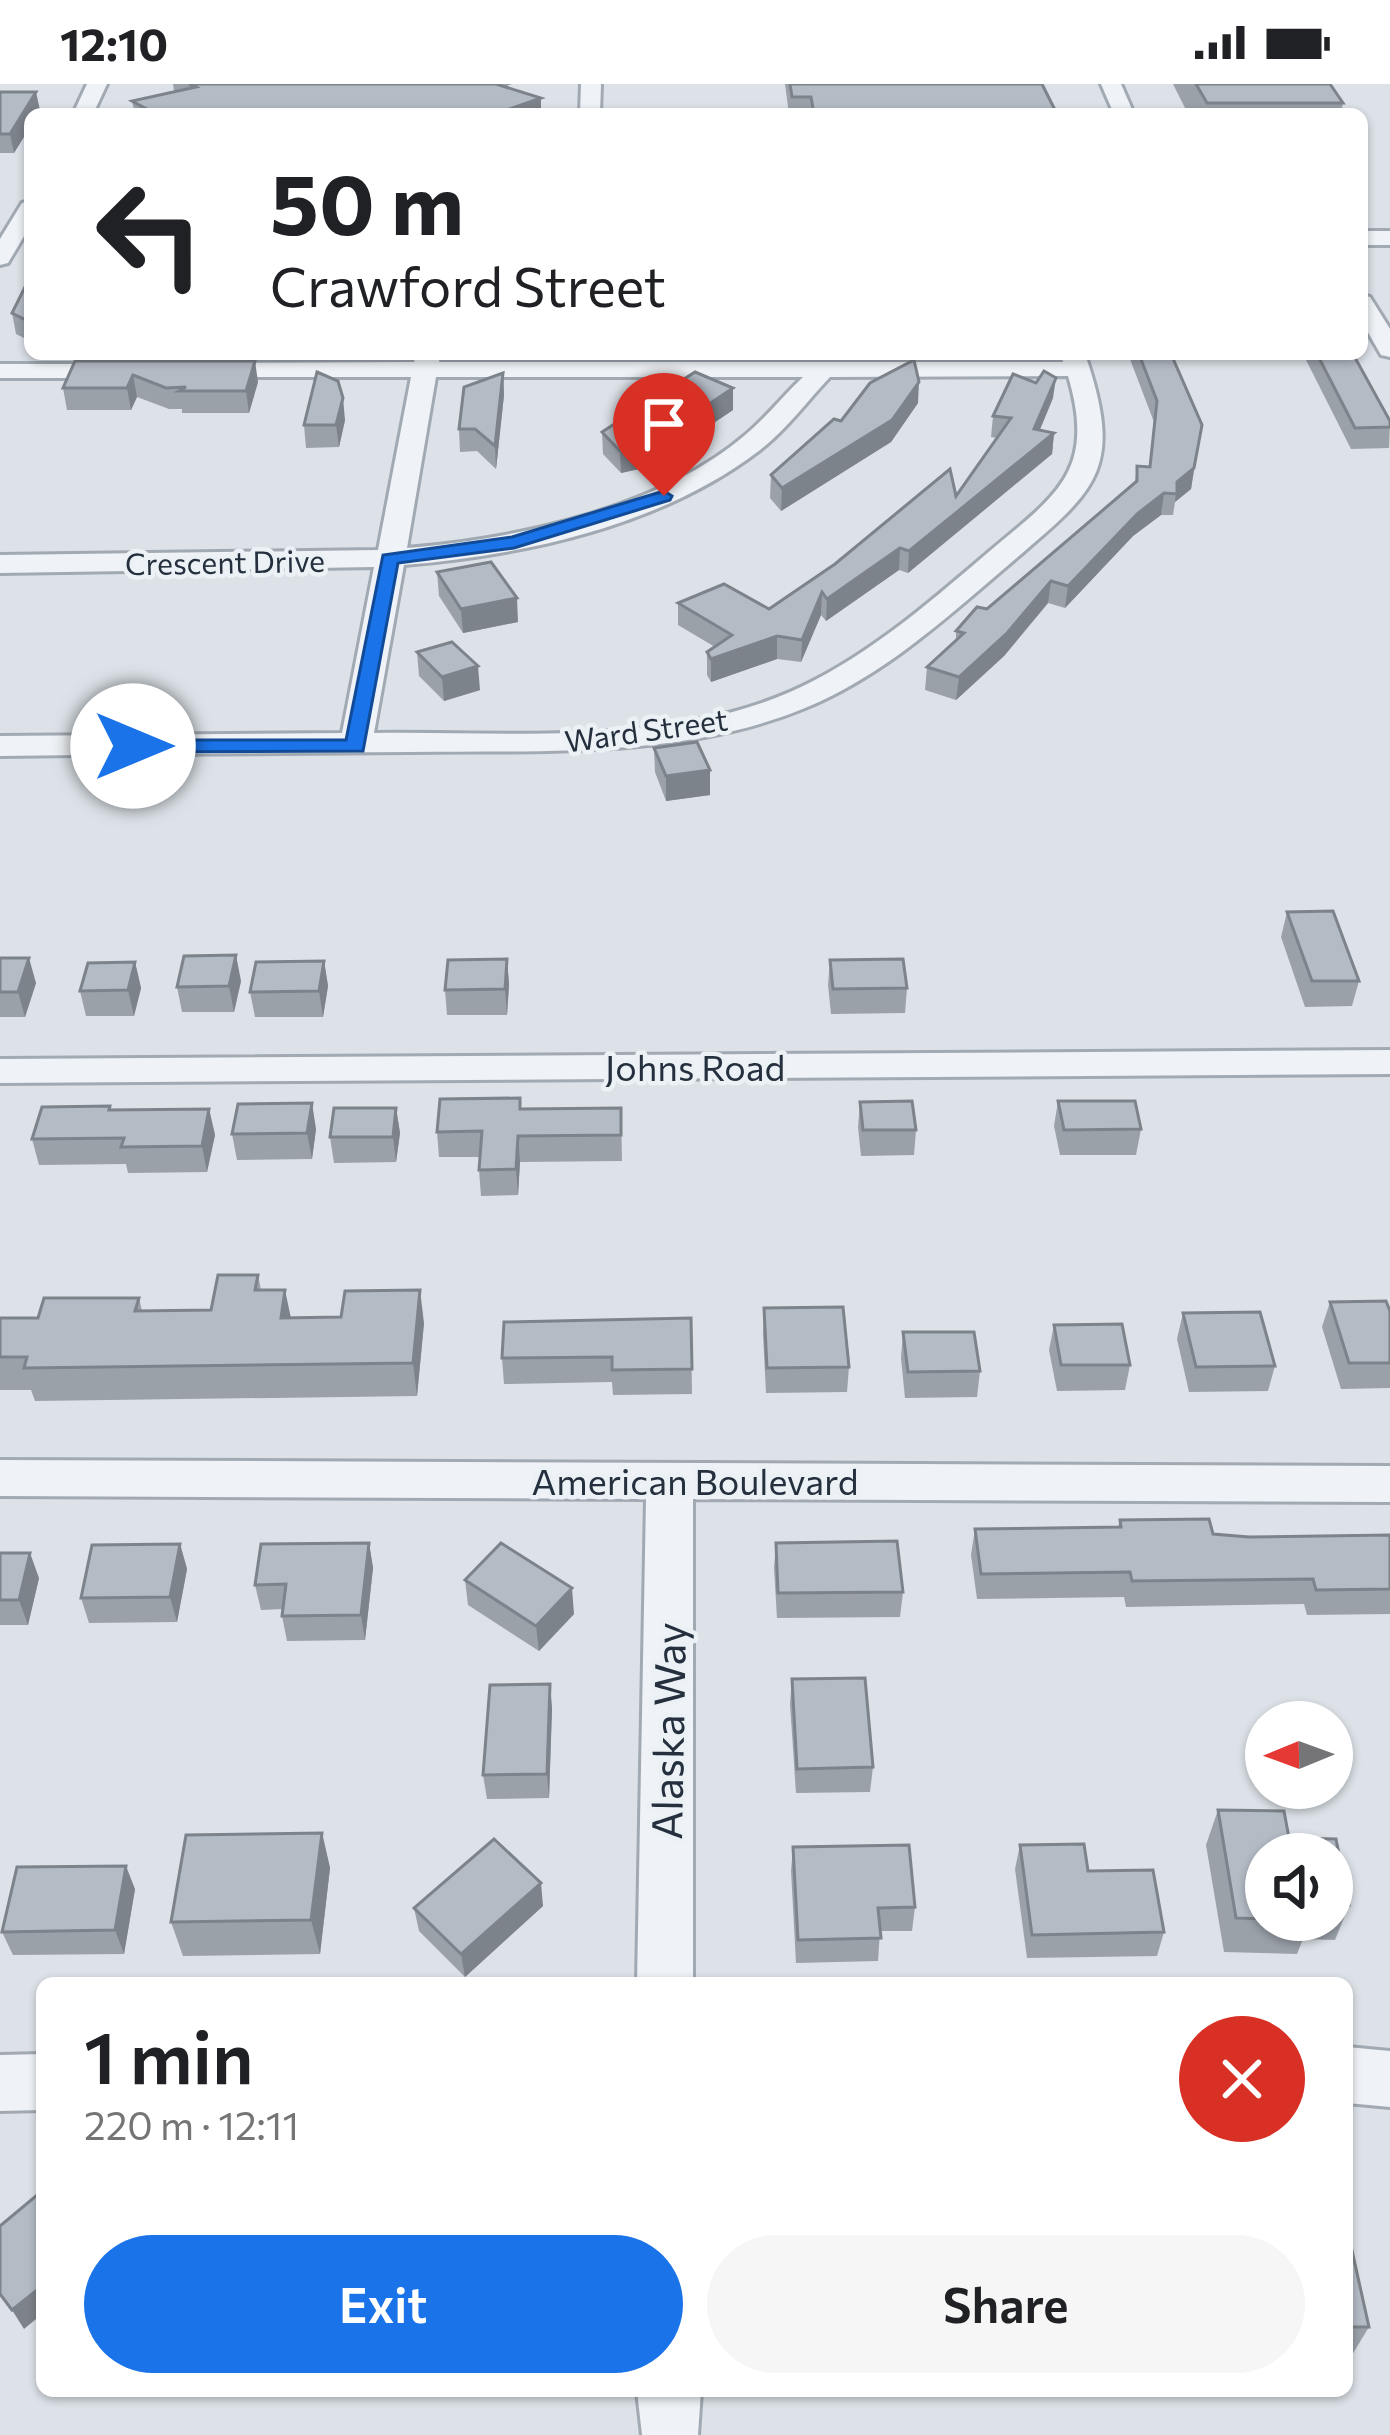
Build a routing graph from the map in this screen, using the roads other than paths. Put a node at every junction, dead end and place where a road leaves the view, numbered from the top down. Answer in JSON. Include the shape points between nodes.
{"nodes":[{"id":1,"x":1368,"y":312,"type":"edge"},
{"id":2,"x":1390,"y":350,"type":"edge"},
{"id":3,"x":427,"y":362,"type":"edge"},
{"id":4,"x":1076,"y":362,"type":"edge"},
{"id":5,"x":825,"y":368,"type":"junction"},
{"id":6,"x":0,"y":371,"type":"edge"},
{"id":7,"x":389,"y":559,"type":"junction"},
{"id":8,"x":0,"y":564,"type":"edge"},
{"id":9,"x":0,"y":746,"type":"edge"},
{"id":10,"x":356,"y":746,"type":"junction"},
{"id":11,"x":1390,"y":1062,"type":"edge"},
{"id":12,"x":0,"y":1070,"type":"edge"},
{"id":13,"x":0,"y":1478,"type":"edge"},
{"id":14,"x":670,"y":1479,"type":"junction"},
{"id":15,"x":1390,"y":1484,"type":"edge"},
{"id":16,"x":665,"y":1977,"type":"edge"},
{"id":17,"x":1353,"y":2076,"type":"edge"},
{"id":18,"x":1390,"y":2080,"type":"edge"},
{"id":19,"x":36,"y":2082,"type":"edge"},
{"id":20,"x":0,"y":2083,"type":"edge"}],
"edges":[{"from":1,"to":2,"type":"street"},
{"from":3,"to":5,"type":"street"},
{"from":3,"to":6,"type":"street"},
{"from":3,"to":7,"type":"street"},
{"from":4,"to":5,"type":"street"},
{"from":4,"to":10,"type":"street","name":"Ward Street","via":[[1094,462],[1061,506],[891,641],[794,702],[694,729],[600,740]]},
{"from":5,"to":7,"type":"street","name":"Crescent Drive","via":[[765,436],[664,496],[514,542]]},
{"from":7,"to":8,"type":"street","name":"Crescent Drive"},
{"from":7,"to":10,"type":"street"},
{"from":9,"to":10,"type":"street","name":"Ward Street"},
{"from":11,"to":12,"type":"street","name":"Johns Road"},
{"from":13,"to":14,"type":"street","name":"American Boulevard"},
{"from":14,"to":15,"type":"street","name":"American Boulevard"},
{"from":14,"to":16,"type":"street","name":"Alaska Way"},
{"from":17,"to":18,"type":"street"},
{"from":19,"to":20,"type":"street"}]}
